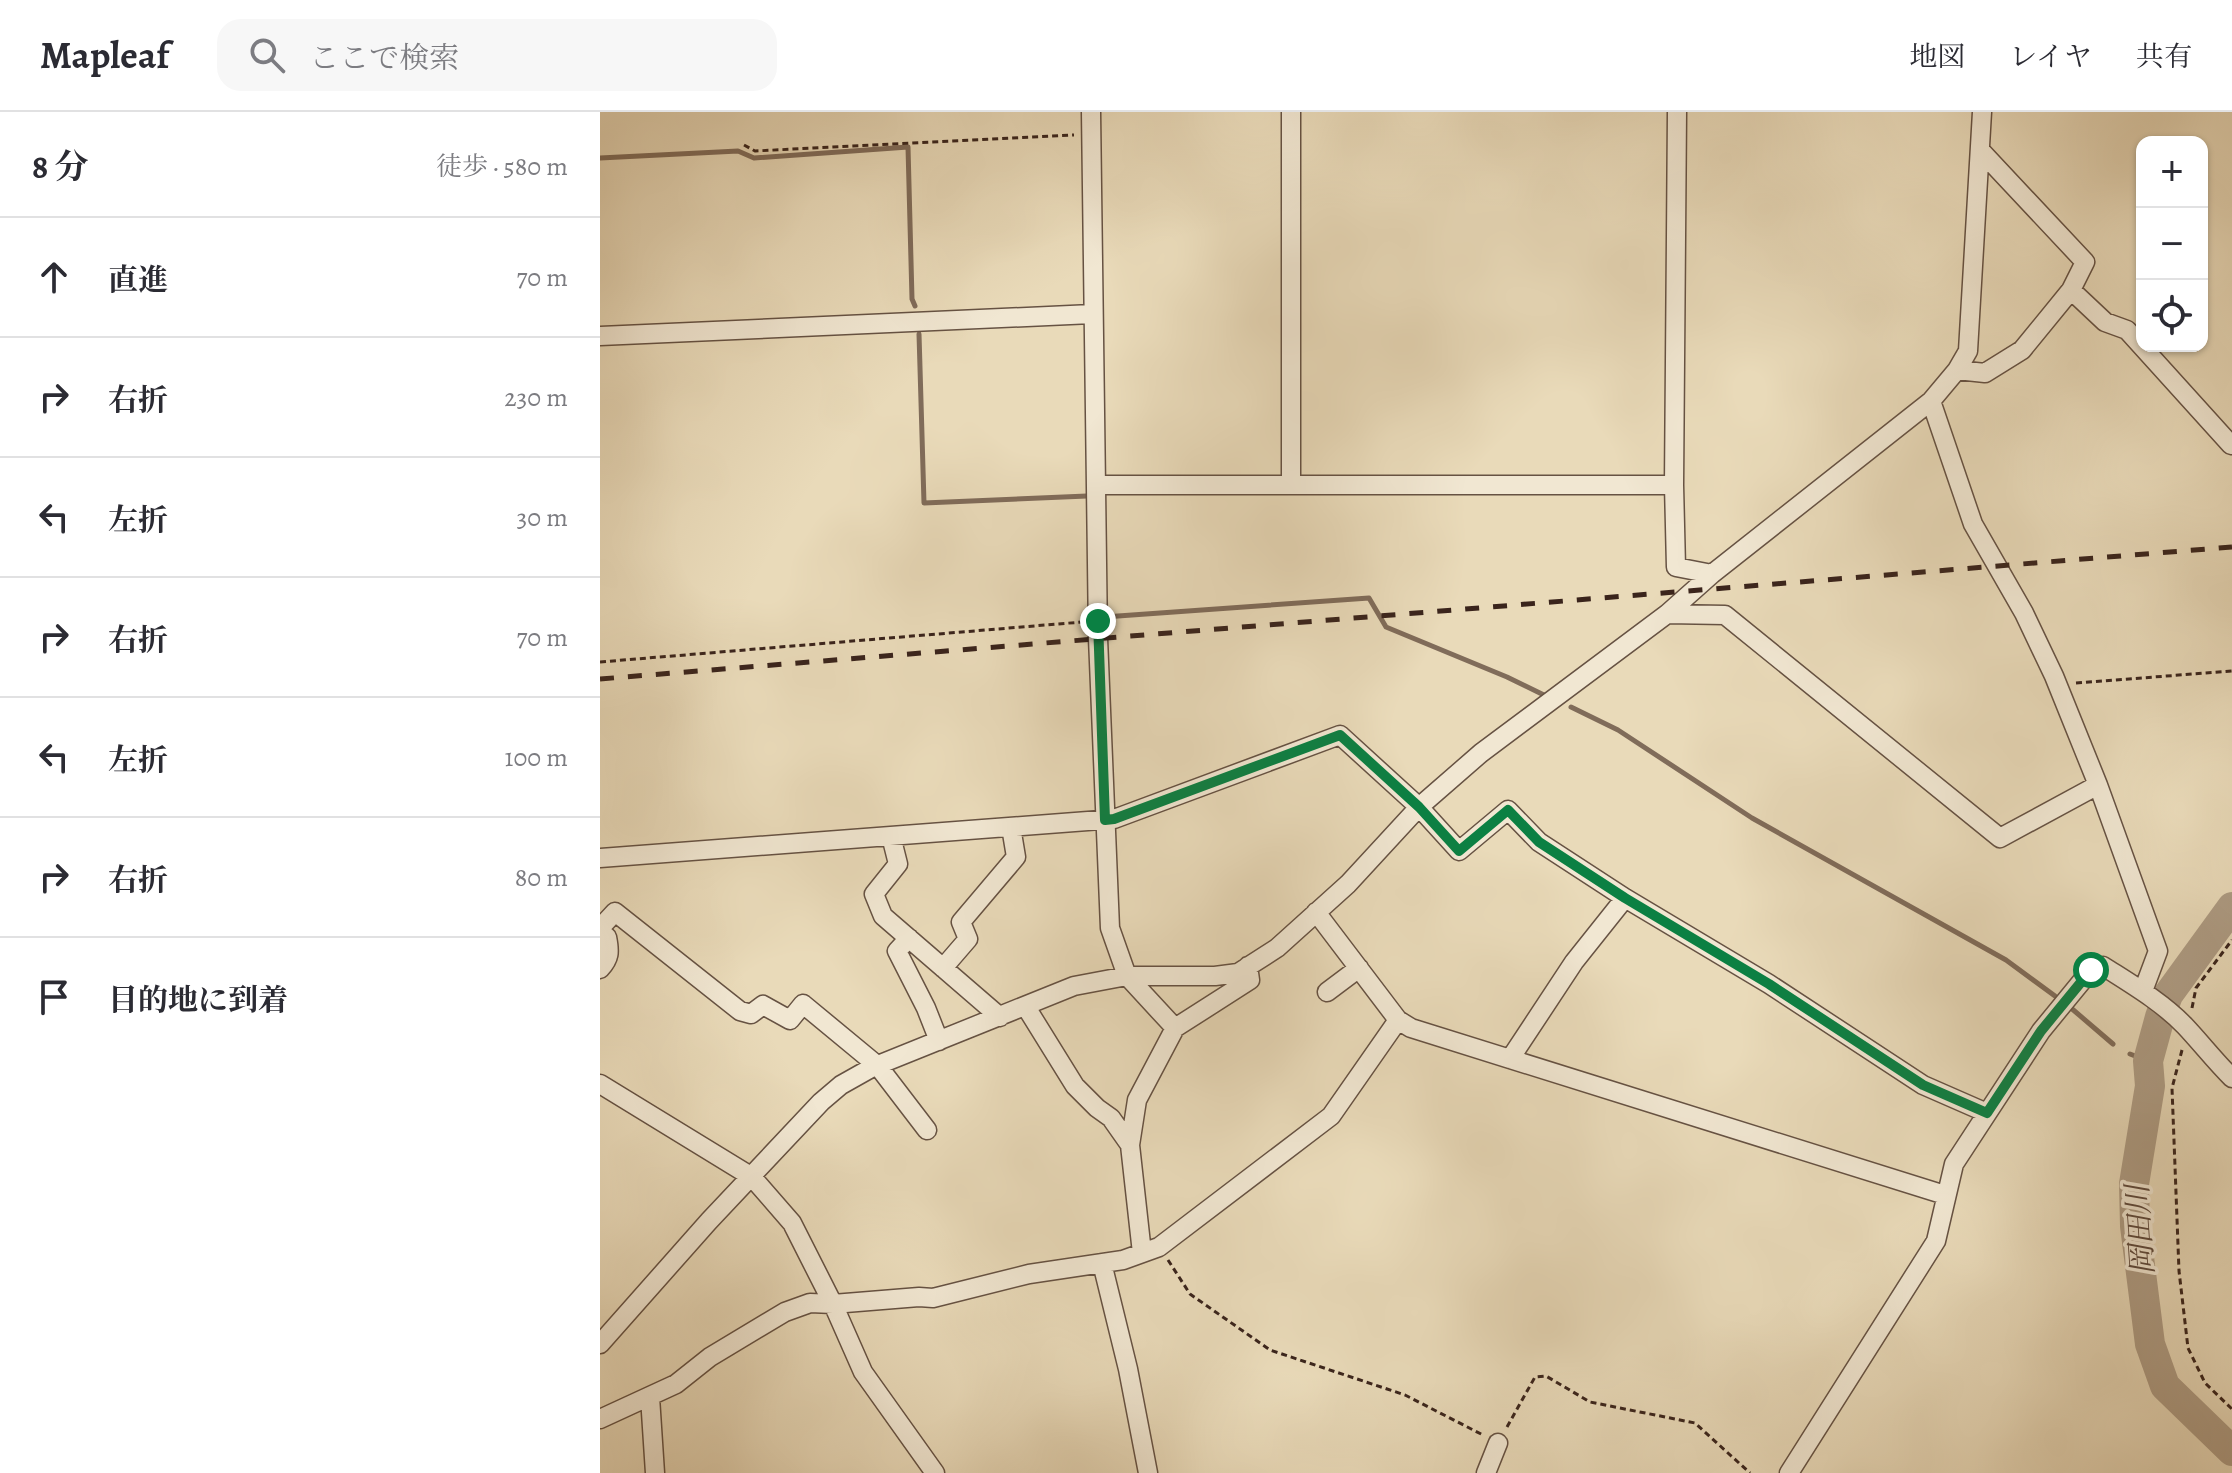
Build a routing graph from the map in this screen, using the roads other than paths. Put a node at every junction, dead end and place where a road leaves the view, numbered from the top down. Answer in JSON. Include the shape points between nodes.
{"nodes":[{"id":1,"x":1091,"y":112,"type":"edge"},
{"id":2,"x":1291,"y":112,"type":"edge"},
{"id":3,"x":1677,"y":112,"type":"edge"},
{"id":4,"x":1982,"y":112,"type":"edge"},
{"id":5,"x":1980,"y":150,"type":"junction"},
{"id":6,"x":2071,"y":290,"type":"junction"},
{"id":7,"x":1092,"y":314,"type":"junction"},
{"id":8,"x":600,"y":336,"type":"edge"},
{"id":9,"x":1957,"y":370,"type":"junction"},
{"id":10,"x":1931,"y":401,"type":"junction"},
{"id":11,"x":2231,"y":445,"type":"edge"},
{"id":12,"x":1096,"y":485,"type":"junction"},
{"id":13,"x":1291,"y":485,"type":"junction"},
{"id":14,"x":1674,"y":485,"type":"junction"},
{"id":15,"x":1712,"y":574,"type":"junction"},
{"id":16,"x":1667,"y":614,"type":"junction"},
{"id":17,"x":2098,"y":785,"type":"junction"},
{"id":18,"x":1419,"y":807,"type":"junction"},
{"id":19,"x":1105,"y":820,"type":"junction"},
{"id":20,"x":1011,"y":827,"type":"junction"},
{"id":21,"x":891,"y":836,"type":"junction"},
{"id":22,"x":600,"y":858,"type":"edge"},
{"id":23,"x":1625,"y":898,"type":"junction"},
{"id":24,"x":1316,"y":912,"type":"junction"},
{"id":25,"x":600,"y":930,"type":"edge"},
{"id":26,"x":909,"y":938,"type":"junction"},
{"id":27,"x":1248,"y":966,"type":"junction"},
{"id":28,"x":943,"y":968,"type":"junction"},
{"id":29,"x":1359,"y":968,"type":"junction"},
{"id":30,"x":600,"y":969,"type":"edge"},
{"id":31,"x":1127,"y":976,"type":"junction"},
{"id":32,"x":2143,"y":991,"type":"junction"},
{"id":33,"x":1327,"y":992,"type":"dead end"},
{"id":34,"x":1026,"y":1007,"type":"junction"},
{"id":35,"x":1000,"y":1017,"type":"junction"},
{"id":36,"x":1398,"y":1020,"type":"junction"},
{"id":37,"x":1175,"y":1028,"type":"junction"},
{"id":38,"x":939,"y":1041,"type":"junction"},
{"id":39,"x":1510,"y":1059,"type":"junction"},
{"id":40,"x":878,"y":1066,"type":"junction"},
{"id":41,"x":2232,"y":1078,"type":"edge"},
{"id":42,"x":600,"y":1084,"type":"edge"},
{"id":43,"x":1987,"y":1113,"type":"junction"},
{"id":44,"x":927,"y":1130,"type":"dead end"},
{"id":45,"x":1130,"y":1145,"type":"junction"},
{"id":46,"x":752,"y":1177,"type":"junction"},
{"id":47,"x":1945,"y":1195,"type":"junction"},
{"id":48,"x":1151,"y":1250,"type":"junction"},
{"id":49,"x":1102,"y":1263,"type":"junction"},
{"id":50,"x":833,"y":1304,"type":"junction"},
{"id":51,"x":600,"y":1344,"type":"edge"},
{"id":52,"x":650,"y":1397,"type":"junction"},
{"id":53,"x":600,"y":1419,"type":"edge"},
{"id":54,"x":1498,"y":1443,"type":"road end"},
{"id":55,"x":655,"y":1473,"type":"edge"},
{"id":56,"x":935,"y":1473,"type":"edge"},
{"id":57,"x":1148,"y":1473,"type":"edge"},
{"id":58,"x":1486,"y":1473,"type":"edge"},
{"id":59,"x":1789,"y":1473,"type":"edge"}],
"edges":[{"from":1,"to":7,"type":"street"},
{"from":2,"to":13,"type":"street"},
{"from":3,"to":14,"type":"street"},
{"from":4,"to":5,"type":"street"},
{"from":5,"to":6,"type":"street","via":[[2085,262]]},
{"from":5,"to":9,"type":"street","via":[[1968,351]]},
{"from":6,"to":9,"type":"street","via":[[2022,350],[1985,373]]},
{"from":6,"to":11,"type":"street","via":[[2105,322],[2127,330]]},
{"from":7,"to":8,"type":"street"},
{"from":7,"to":12,"type":"street"},
{"from":9,"to":10,"type":"street"},
{"from":10,"to":15,"type":"street"},
{"from":10,"to":17,"type":"street","via":[[1973,524],[2024,613]]},
{"from":12,"to":13,"type":"street"},
{"from":12,"to":19,"type":"street"},
{"from":13,"to":14,"type":"street"},
{"from":14,"to":15,"type":"street","via":[[1676,567]]},
{"from":15,"to":16,"type":"street"},
{"from":16,"to":17,"type":"street","via":[[1725,615],[2000,838]]},
{"from":16,"to":18,"type":"street","via":[[1481,753]]},
{"from":17,"to":32,"type":"street","via":[[2158,951]]},
{"from":18,"to":19,"type":"street","via":[[1340,735]]},
{"from":18,"to":23,"type":"street","via":[[1459,851],[1508,810],[1539,842]]},
{"from":18,"to":24,"type":"street"},
{"from":19,"to":20,"type":"street"},
{"from":19,"to":31,"type":"street","via":[[1110,928]]},
{"from":20,"to":21,"type":"street"},
{"from":20,"to":28,"type":"street","via":[[1016,857],[961,922],[968,939]]},
{"from":21,"to":22,"type":"street"},
{"from":21,"to":26,"type":"street","via":[[898,864],[874,894],[883,916]]},
{"from":23,"to":39,"type":"street","via":[[1574,962]]},
{"from":23,"to":43,"type":"street","via":[[1923,1085]]},
{"from":24,"to":27,"type":"street"},
{"from":24,"to":29,"type":"street"},
{"from":25,"to":30,"type":"street","via":[[610,953]]},
{"from":25,"to":40,"type":"street","via":[[615,912],[740,1011],[751,1014],[763,1005],[790,1020],[803,1004]]},
{"from":26,"to":28,"type":"street"},
{"from":26,"to":38,"type":"street","via":[[897,951]]},
{"from":27,"to":31,"type":"street","via":[[1215,976]]},
{"from":27,"to":37,"type":"street","via":[[1250,980]]},
{"from":28,"to":35,"type":"street"},
{"from":29,"to":33,"type":"street"},
{"from":29,"to":36,"type":"street"},
{"from":31,"to":34,"type":"street","via":[[1074,986]]},
{"from":31,"to":37,"type":"street"},
{"from":32,"to":41,"type":"street","via":[[2186,1027]]},
{"from":32,"to":43,"type":"street","via":[[2103,966],[2091,970],[2041,1031]]},
{"from":34,"to":35,"type":"street"},
{"from":34,"to":45,"type":"street","via":[[1075,1086],[1111,1118]]},
{"from":35,"to":38,"type":"street"},
{"from":36,"to":39,"type":"street"},
{"from":36,"to":48,"type":"street","via":[[1331,1116]]},
{"from":37,"to":45,"type":"street","via":[[1137,1100]]},
{"from":38,"to":40,"type":"street"},
{"from":39,"to":47,"type":"street"},
{"from":40,"to":44,"type":"street"},
{"from":40,"to":46,"type":"street","via":[[821,1102]]},
{"from":42,"to":46,"type":"street"},
{"from":43,"to":47,"type":"street","via":[[1954,1164]]},
{"from":45,"to":48,"type":"street"},
{"from":46,"to":50,"type":"street","via":[[792,1223]]},
{"from":46,"to":51,"type":"street"},
{"from":47,"to":59,"type":"street","via":[[1936,1241]]},
{"from":48,"to":49,"type":"street"},
{"from":49,"to":50,"type":"street","via":[[1029,1274],[933,1298]]},
{"from":49,"to":57,"type":"street"},
{"from":50,"to":52,"type":"street","via":[[810,1303],[785,1312]]},
{"from":50,"to":56,"type":"street","via":[[863,1372]]},
{"from":52,"to":53,"type":"street"},
{"from":52,"to":55,"type":"street"},
{"from":54,"to":58,"type":"street"}]}
